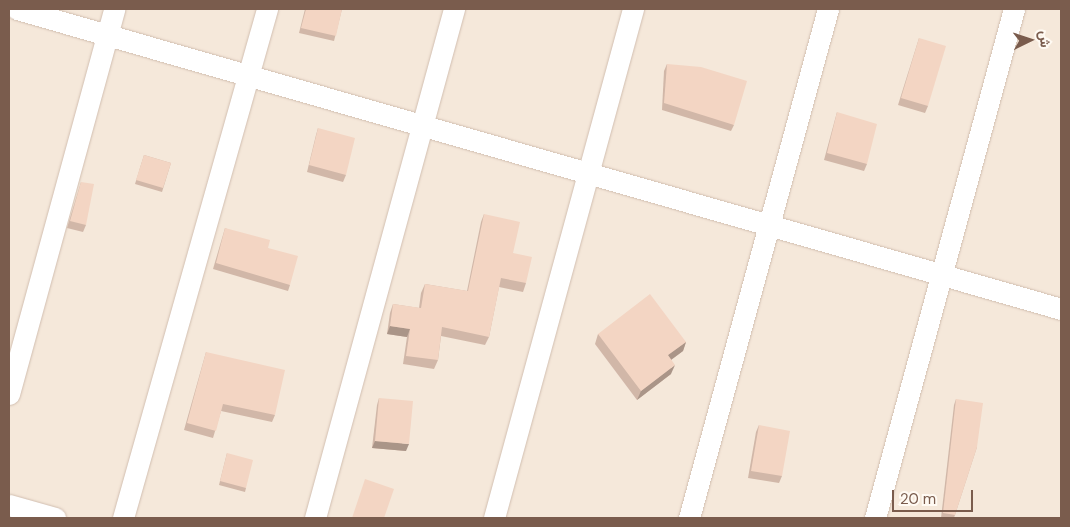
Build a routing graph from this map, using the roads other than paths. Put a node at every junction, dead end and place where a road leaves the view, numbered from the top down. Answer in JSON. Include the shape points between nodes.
{"nodes":[{"id":1,"x":17,"y":9,"type":"edge"},
{"id":2,"x":114,"y":9,"type":"edge"},
{"id":3,"x":267,"y":9,"type":"edge"},
{"id":4,"x":454,"y":9,"type":"edge"},
{"id":5,"x":632,"y":9,"type":"edge"},
{"id":6,"x":828,"y":9,"type":"edge"},
{"id":7,"x":1014,"y":9,"type":"edge"},
{"id":8,"x":107,"y":34,"type":"junction"},
{"id":9,"x":249,"y":74,"type":"junction"},
{"id":10,"x":422,"y":124,"type":"junction"},
{"id":11,"x":588,"y":172,"type":"junction"},
{"id":12,"x":769,"y":224,"type":"junction"},
{"id":13,"x":941,"y":274,"type":"junction"},
{"id":14,"x":1061,"y":308,"type":"edge"},
{"id":15,"x":9,"y":394,"type":"edge"},
{"id":16,"x":9,"y":505,"type":"edge"},
{"id":17,"x":55,"y":518,"type":"edge"},
{"id":18,"x":123,"y":518,"type":"edge"},
{"id":19,"x":314,"y":518,"type":"edge"},
{"id":20,"x":494,"y":518,"type":"edge"},
{"id":21,"x":689,"y":518,"type":"edge"},
{"id":22,"x":875,"y":518,"type":"edge"}],
"edges":[{"from":1,"to":8,"type":"street"},
{"from":2,"to":8,"type":"street"},
{"from":3,"to":9,"type":"street"},
{"from":4,"to":10,"type":"street"},
{"from":5,"to":11,"type":"street"},
{"from":6,"to":12,"type":"street"},
{"from":7,"to":13,"type":"street"},
{"from":8,"to":9,"type":"street"},
{"from":8,"to":15,"type":"street"},
{"from":9,"to":10,"type":"street"},
{"from":9,"to":18,"type":"street"},
{"from":10,"to":11,"type":"street"},
{"from":10,"to":19,"type":"street"},
{"from":11,"to":12,"type":"street"},
{"from":11,"to":20,"type":"street"},
{"from":12,"to":13,"type":"street"},
{"from":12,"to":21,"type":"street"},
{"from":13,"to":14,"type":"street"},
{"from":13,"to":22,"type":"street"},
{"from":16,"to":17,"type":"street"}]}
